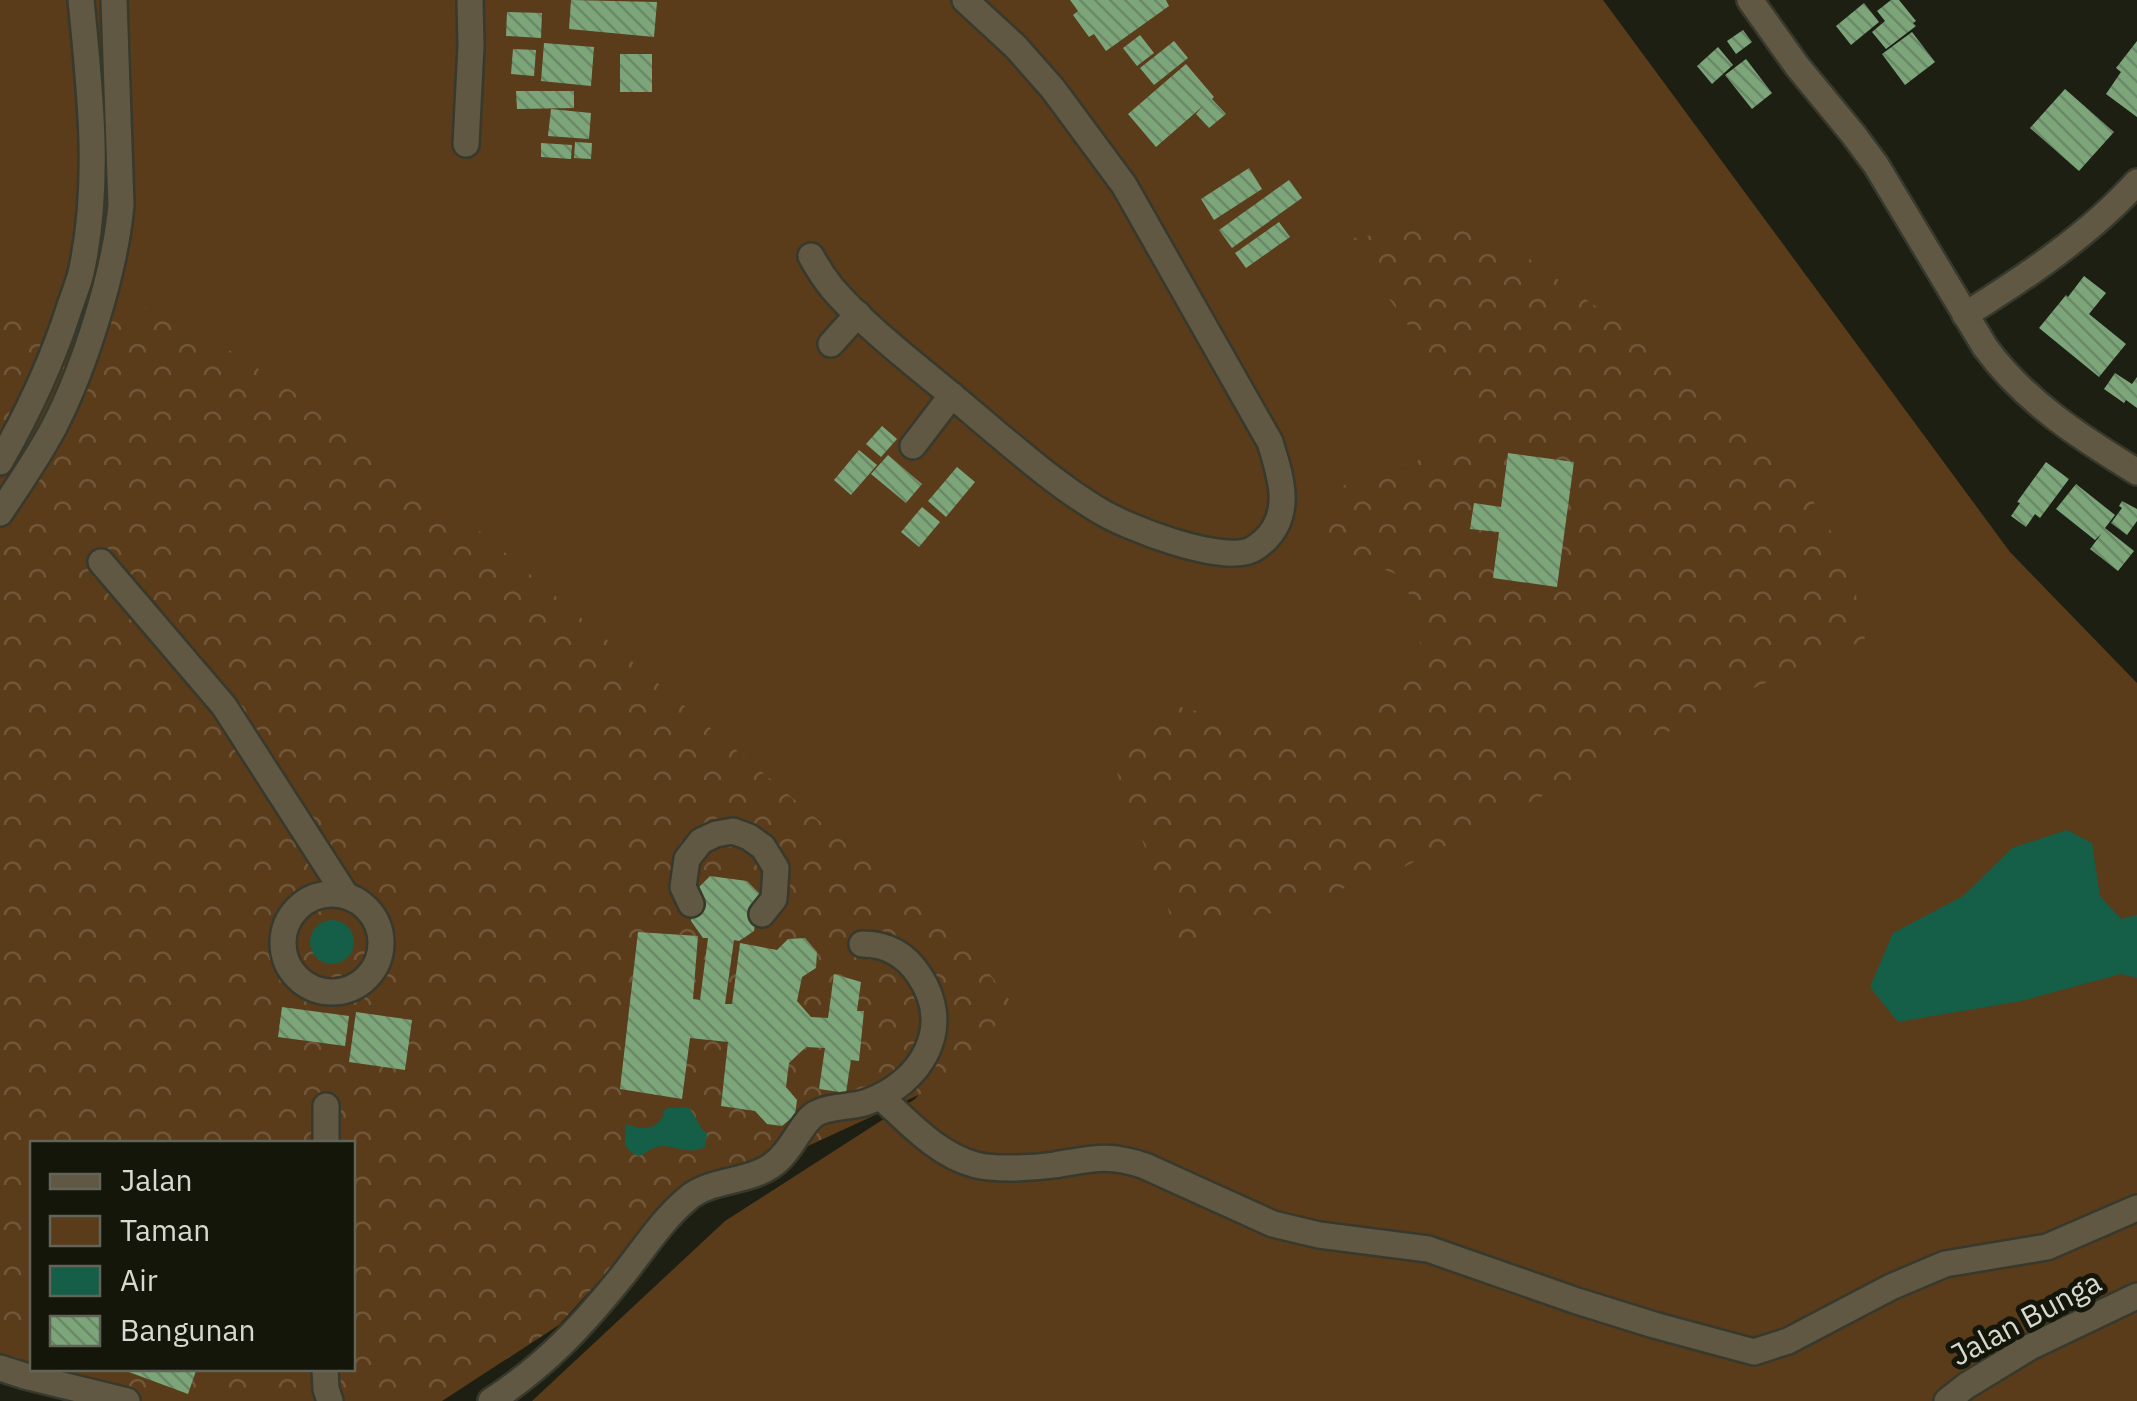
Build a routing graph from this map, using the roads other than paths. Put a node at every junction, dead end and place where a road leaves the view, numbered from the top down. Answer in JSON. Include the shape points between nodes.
{"nodes":[{"id":1,"x":81,"y":0,"type":"edge"},
{"id":2,"x":114,"y":0,"type":"edge"},
{"id":3,"x":470,"y":0,"type":"edge"},
{"id":4,"x":965,"y":0,"type":"edge"},
{"id":5,"x":1750,"y":0,"type":"edge"},
{"id":6,"x":466,"y":144,"type":"dead end"},
{"id":7,"x":2137,"y":182,"type":"edge"},
{"id":8,"x":810,"y":256,"type":"dead end"},
{"id":9,"x":858,"y":314,"type":"junction"},
{"id":10,"x":1966,"y":315,"type":"junction"},
{"id":11,"x":830,"y":344,"type":"dead end"},
{"id":12,"x":952,"y":395,"type":"junction"},
{"id":13,"x":913,"y":446,"type":"dead end"},
{"id":14,"x":0,"y":462,"type":"edge"},
{"id":15,"x":2137,"y":472,"type":"edge"},
{"id":16,"x":0,"y":513,"type":"edge"},
{"id":17,"x":102,"y":562,"type":"dead end"},
{"id":18,"x":345,"y":894,"type":"dead end"},
{"id":19,"x":691,"y":904,"type":"dead end"},
{"id":20,"x":762,"y":914,"type":"dead end"},
{"id":21,"x":862,"y":944,"type":"dead end"},
{"id":22,"x":881,"y":1097,"type":"junction"},
{"id":23,"x":326,"y":1106,"type":"dead end"},
{"id":24,"x":326,"y":1141,"type":"edge"},
{"id":25,"x":2137,"y":1208,"type":"edge"},
{"id":26,"x":2137,"y":1296,"type":"edge"},
{"id":27,"x":0,"y":1368,"type":"edge"},
{"id":28,"x":325,"y":1371,"type":"edge"},
{"id":29,"x":128,"y":1401,"type":"edge"},
{"id":30,"x":330,"y":1401,"type":"edge"},
{"id":31,"x":490,"y":1401,"type":"edge"},
{"id":32,"x":1947,"y":1401,"type":"edge"}],
"edges":[{"from":1,"to":14,"type":"street","via":[[93,139],[81,274],[42,380]]},
{"from":2,"to":16,"type":"street","via":[[118,238],[55,425]]},
{"from":3,"to":6,"type":"street"},
{"from":4,"to":12,"type":"street","via":[[1053,89],[1124,185],[1270,442],[1283,508],[1265,540],[1233,554],[1151,534],[1082,500]]},
{"from":5,"to":10,"type":"street","via":[[1876,166]]},
{"from":7,"to":10,"type":"street","via":[[2081,234]]},
{"from":8,"to":9,"type":"street"},
{"from":9,"to":11,"type":"street"},
{"from":9,"to":12,"type":"street"},
{"from":10,"to":15,"type":"street","via":[[2022,392]]},
{"from":12,"to":13,"type":"street"},
{"from":17,"to":18,"type":"street","via":[[224,706]]},
{"from":19,"to":20,"type":"street","via":[[683,887],[687,859],[702,841],[732,832],[762,847],[776,868],[774,900]]},
{"from":21,"to":22,"type":"street","via":[[904,957],[922,978],[933,1015],[926,1056]]},
{"from":22,"to":25,"type":"street","via":[[929,1141],[975,1165],[1124,1158],[1273,1224],[1441,1252],[1576,1301],[1754,1352],[1945,1264],[2046,1247]]},
{"from":22,"to":31,"type":"street","via":[[814,1115],[768,1168],[695,1192],[554,1353]]},
{"from":23,"to":24,"type":"street"},
{"from":26,"to":32,"type":"street","name":"Jalan Bunga","via":[[2030,1348]]},
{"from":27,"to":29,"type":"street"},
{"from":28,"to":30,"type":"street"}]}
